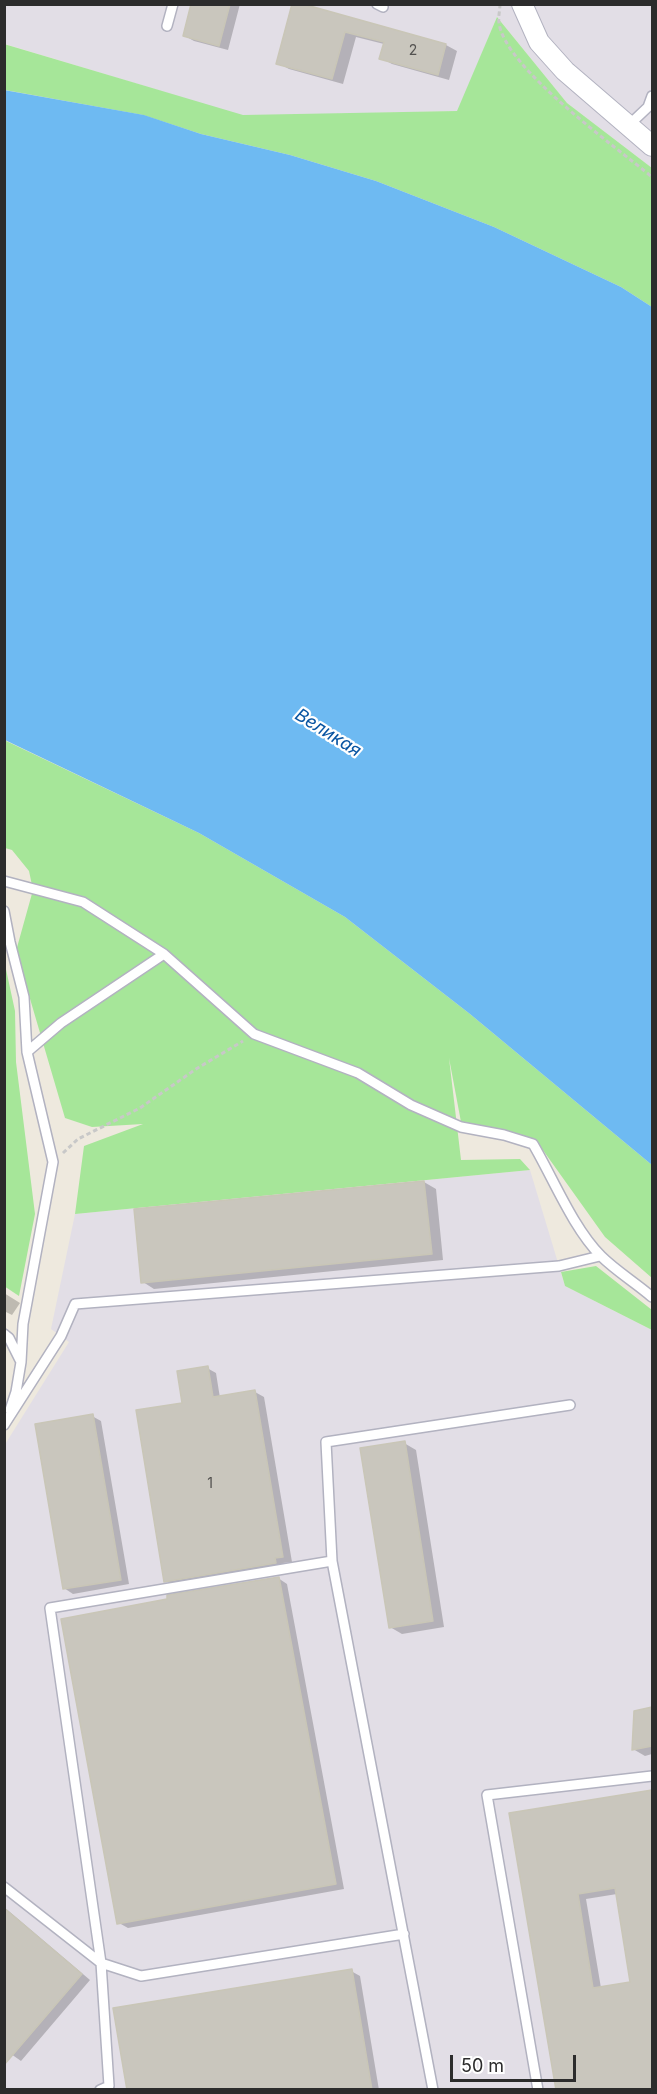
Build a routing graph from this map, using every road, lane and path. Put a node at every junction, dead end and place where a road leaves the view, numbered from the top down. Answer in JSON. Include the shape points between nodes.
{"nodes":[{"id":1,"x":173,"y":4,"type":"edge"},
{"id":2,"x":500,"y":4,"type":"edge"},
{"id":3,"x":522,"y":4,"type":"edge"},
{"id":4,"x":167,"y":26,"type":"dead end"},
{"id":5,"x":652,"y":96,"type":"edge"},
{"id":6,"x":629,"y":125,"type":"junction"},
{"id":7,"x":652,"y":146,"type":"edge"},
{"id":8,"x":652,"y":177,"type":"edge"},
{"id":9,"x":4,"y":881,"type":"edge"},
{"id":10,"x":4,"y":911,"type":"edge"},
{"id":11,"x":164,"y":954,"type":"junction"},
{"id":12,"x":254,"y":1034,"type":"junction"},
{"id":13,"x":27,"y":1052,"type":"junction"},
{"id":14,"x":53,"y":1162,"type":"junction"},
{"id":15,"x":600,"y":1256,"type":"junction"},
{"id":16,"x":652,"y":1297,"type":"edge"},
{"id":17,"x":4,"y":1334,"type":"edge"},
{"id":18,"x":21,"y":1362,"type":"junction"},
{"id":19,"x":570,"y":1405,"type":"dead end"},
{"id":20,"x":4,"y":1424,"type":"edge"},
{"id":21,"x":332,"y":1561,"type":"junction"},
{"id":22,"x":652,"y":1776,"type":"edge"},
{"id":23,"x":4,"y":1887,"type":"edge"},
{"id":24,"x":404,"y":1934,"type":"junction"},
{"id":25,"x":101,"y":1963,"type":"junction"},
{"id":26,"x":100,"y":2090,"type":"edge"},
{"id":27,"x":433,"y":2090,"type":"edge"},
{"id":28,"x":538,"y":2090,"type":"edge"}],
"edges":[{"from":1,"to":4,"type":"lane"},
{"from":2,"to":8,"type":"path","via":[[503,37],[543,88]]},
{"from":3,"to":6,"type":"street","via":[[539,42],[565,71]]},
{"from":5,"to":6,"type":"lane","via":[[648,107]]},
{"from":6,"to":7,"type":"street"},
{"from":9,"to":11,"type":"lane","via":[[83,902]]},
{"from":10,"to":13,"type":"lane","via":[[24,998]]},
{"from":11,"to":12,"type":"lane"},
{"from":11,"to":13,"type":"lane","via":[[61,1023]]},
{"from":12,"to":14,"type":"path","via":[[140,1108],[78,1139]]},
{"from":12,"to":15,"type":"lane","via":[[358,1072],[411,1105],[460,1127],[533,1144]]},
{"from":13,"to":14,"type":"lane"},
{"from":14,"to":18,"type":"lane","via":[[23,1324]]},
{"from":15,"to":16,"type":"lane"},
{"from":15,"to":20,"type":"lane","via":[[559,1266],[75,1304],[61,1336]]},
{"from":17,"to":18,"type":"lane"},
{"from":18,"to":20,"type":"lane","via":[[16,1392]]},
{"from":19,"to":21,"type":"lane","via":[[326,1443]]},
{"from":21,"to":24,"type":"lane"},
{"from":21,"to":25,"type":"lane","via":[[50,1608]]},
{"from":22,"to":28,"type":"lane","via":[[487,1795]]},
{"from":23,"to":25,"type":"lane"},
{"from":24,"to":25,"type":"lane","via":[[141,1976]]},
{"from":24,"to":27,"type":"lane"},
{"from":25,"to":26,"type":"lane","via":[[109,2086]]}]}
